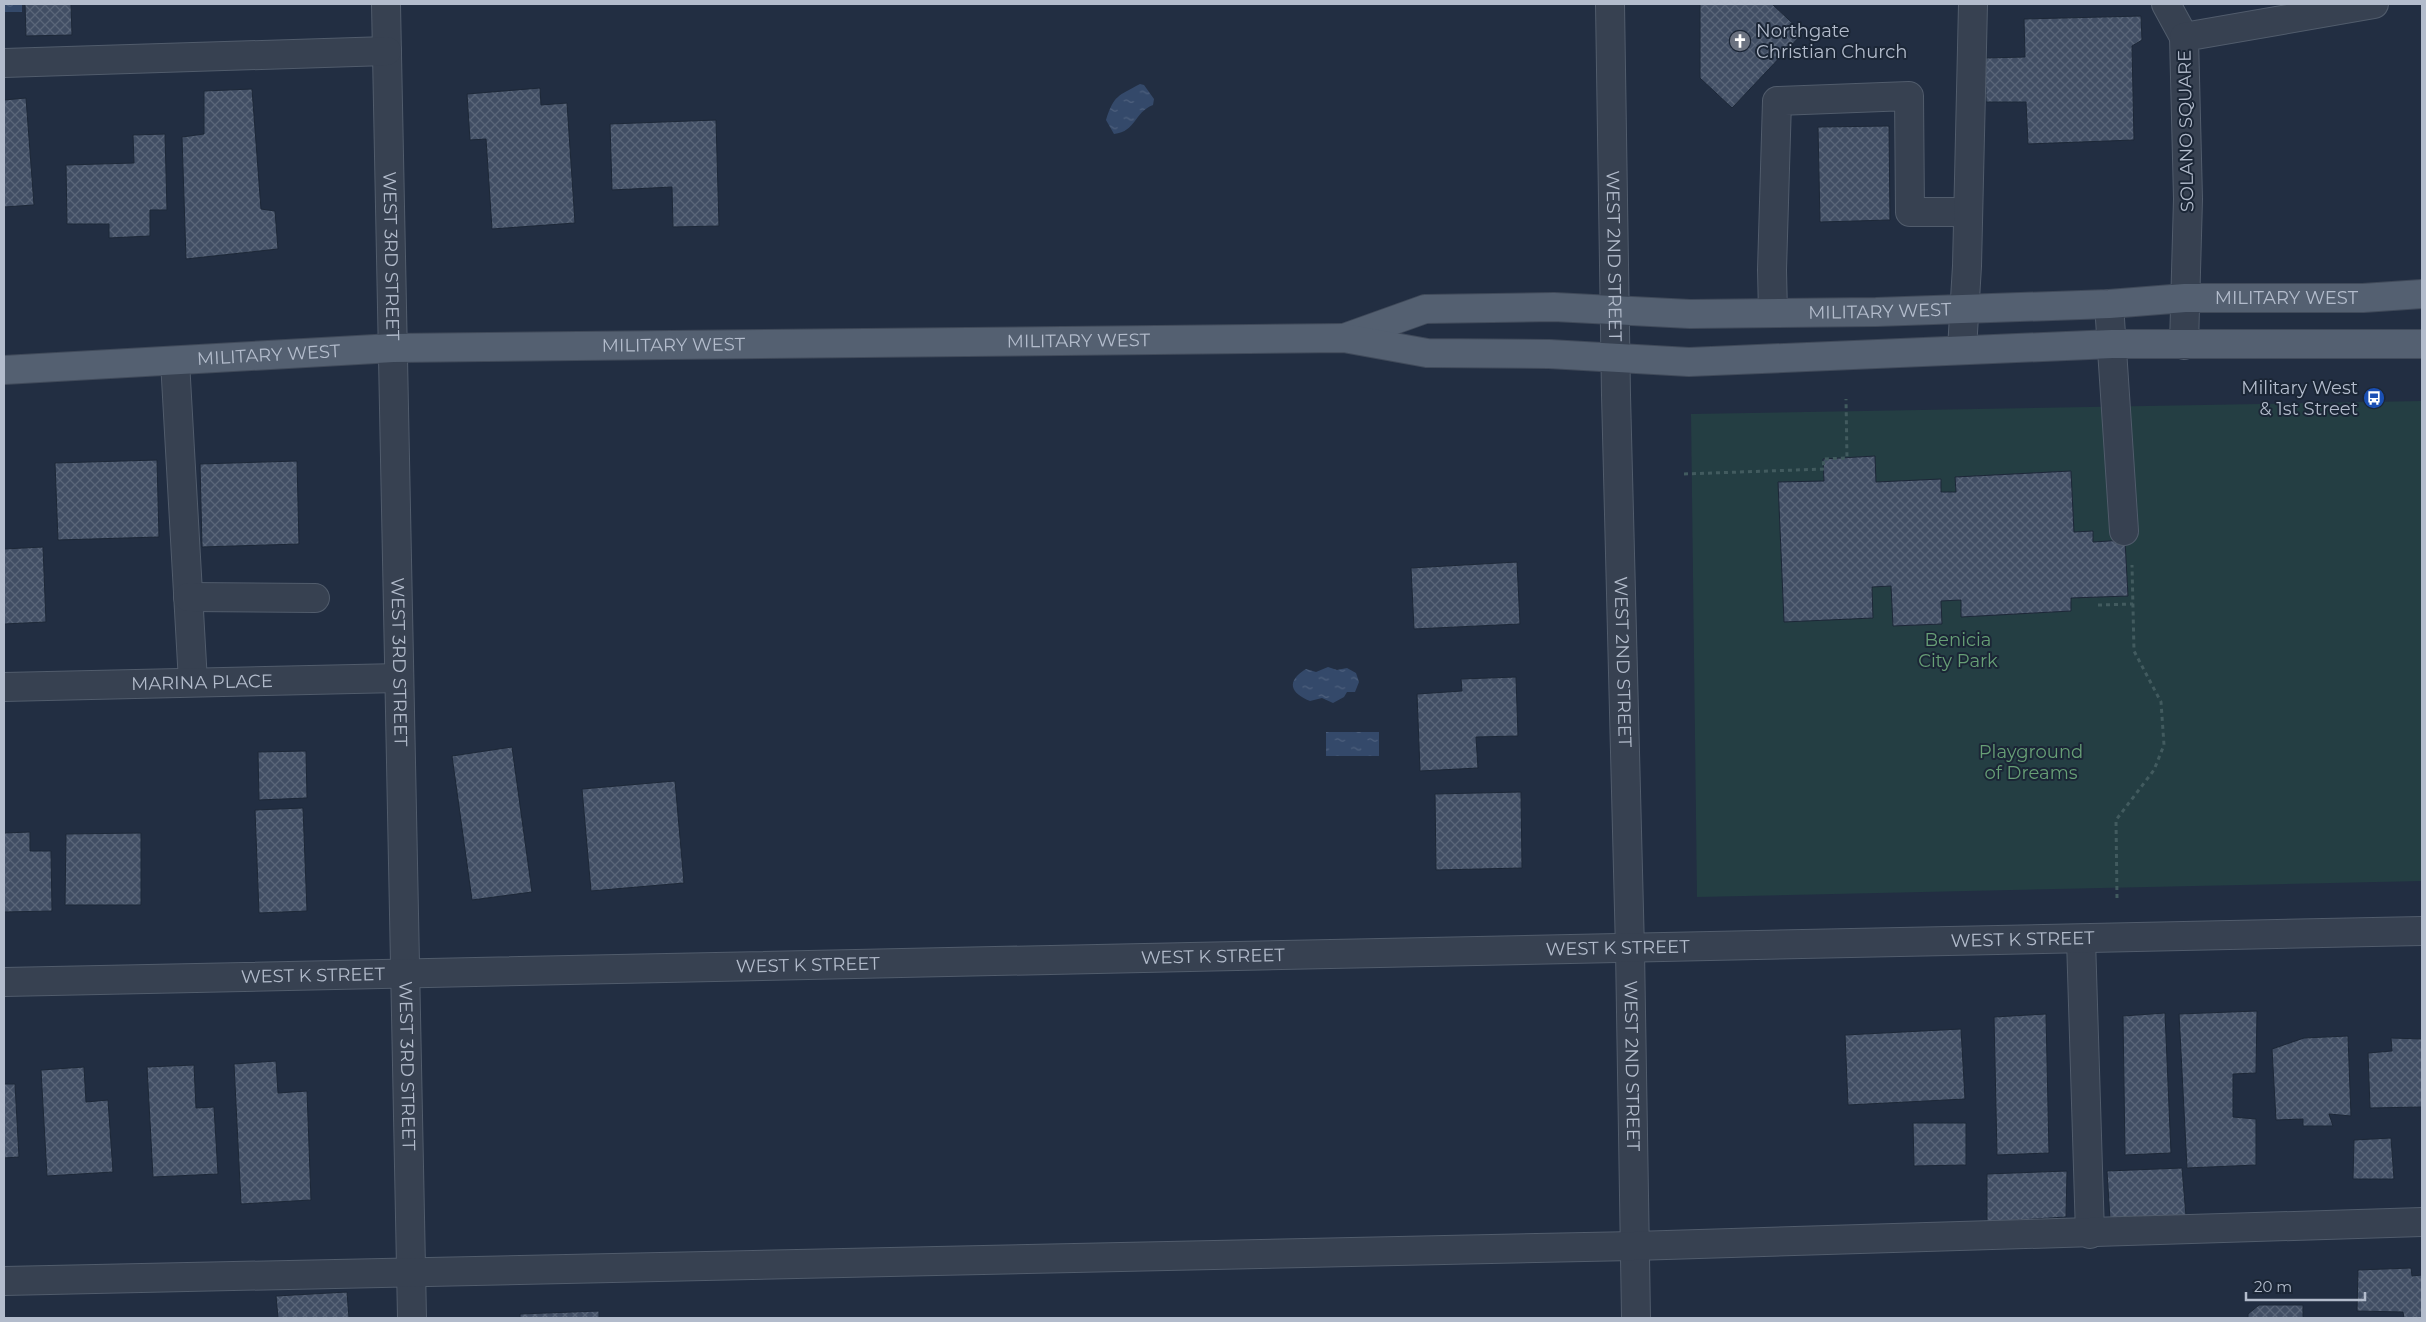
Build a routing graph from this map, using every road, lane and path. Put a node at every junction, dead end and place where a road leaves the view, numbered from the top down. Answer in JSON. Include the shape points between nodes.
{"nodes":[{"id":1,"x":386,"y":4,"type":"edge"},
{"id":2,"x":1610,"y":4,"type":"edge"},
{"id":3,"x":1973,"y":4,"type":"edge"},
{"id":4,"x":2166,"y":4,"type":"edge"},
{"id":5,"x":2374,"y":4,"type":"edge"},
{"id":6,"x":2184,"y":37,"type":"junction"},
{"id":7,"x":387,"y":51,"type":"junction"},
{"id":8,"x":4,"y":63,"type":"edge"},
{"id":9,"x":1968,"y":212,"type":"junction"},
{"id":10,"x":2422,"y":294,"type":"edge"},
{"id":11,"x":2185,"y":298,"type":"junction"},
{"id":12,"x":2109,"y":304,"type":"junction"},
{"id":13,"x":1963,"y":309,"type":"junction"},
{"id":14,"x":1615,"y":310,"type":"junction"},
{"id":15,"x":1773,"y":313,"type":"junction"},
{"id":16,"x":1344,"y":338,"type":"junction"},
{"id":17,"x":2112,"y":344,"type":"junction"},
{"id":18,"x":2422,"y":344,"type":"edge"},
{"id":19,"x":2184,"y":345,"type":"junction"},
{"id":20,"x":393,"y":348,"type":"junction"},
{"id":21,"x":1962,"y":349,"type":"junction"},
{"id":22,"x":1615,"y":359,"type":"junction"},
{"id":23,"x":175,"y":361,"type":"junction"},
{"id":24,"x":4,"y":370,"type":"edge"},
{"id":25,"x":1846,"y":399,"type":"dead end"},
{"id":26,"x":1684,"y":474,"type":"dead end"},
{"id":27,"x":2124,"y":531,"type":"dead end"},
{"id":28,"x":2132,"y":558,"type":"dead end"},
{"id":29,"x":188,"y":597,"type":"junction"},
{"id":30,"x":316,"y":598,"type":"dead end"},
{"id":31,"x":2133,"y":604,"type":"junction"},
{"id":32,"x":2098,"y":605,"type":"dead end"},
{"id":33,"x":399,"y":678,"type":"junction"},
{"id":34,"x":193,"y":682,"type":"junction"},
{"id":35,"x":4,"y":687,"type":"edge"},
{"id":36,"x":2117,"y":898,"type":"dead end"},
{"id":37,"x":2422,"y":931,"type":"edge"},
{"id":38,"x":2081,"y":939,"type":"junction"},
{"id":39,"x":1630,"y":950,"type":"junction"},
{"id":40,"x":405,"y":974,"type":"junction"},
{"id":41,"x":4,"y":982,"type":"edge"},
{"id":42,"x":2422,"y":1222,"type":"edge"},
{"id":43,"x":2090,"y":1234,"type":"junction"},
{"id":44,"x":1634,"y":1246,"type":"junction"},
{"id":45,"x":411,"y":1272,"type":"junction"},
{"id":46,"x":4,"y":1281,"type":"edge"},
{"id":47,"x":412,"y":1318,"type":"edge"},
{"id":48,"x":1636,"y":1318,"type":"edge"}],
"edges":[{"from":1,"to":7,"type":"street","name":"WEST 3RD STREET"},
{"from":2,"to":14,"type":"street","name":"WEST 2ND STREET"},
{"from":3,"to":9,"type":"street"},
{"from":4,"to":6,"type":"street"},
{"from":5,"to":6,"type":"street","name":"SOLANO SQUARE"},
{"from":6,"to":11,"type":"street","name":"SOLANO SQUARE","via":[[2188,199]]},
{"from":7,"to":8,"type":"street"},
{"from":7,"to":20,"type":"street","name":"WEST 3RD STREET"},
{"from":9,"to":13,"type":"street"},
{"from":9,"to":15,"type":"street","via":[[1910,212],[1909,96],[1778,101]]},
{"from":10,"to":11,"type":"main road","name":"MILITARY WEST","via":[[2363,298]]},
{"from":11,"to":12,"type":"main road","name":"MILITARY WEST"},
{"from":11,"to":19,"type":"street","name":"SOLANO SQUARE"},
{"from":12,"to":13,"type":"main road","name":"MILITARY WEST"},
{"from":12,"to":17,"type":"street"},
{"from":13,"to":15,"type":"main road","name":"MILITARY WEST"},
{"from":13,"to":21,"type":"street"},
{"from":14,"to":15,"type":"main road","name":"MILITARY WEST","via":[[1690,314]]},
{"from":14,"to":16,"type":"main road","name":"MILITARY WEST","via":[[1554,307],[1425,310]]},
{"from":14,"to":22,"type":"street","name":"WEST 2ND STREET"},
{"from":16,"to":20,"type":"main road","name":"MILITARY WEST"},
{"from":16,"to":22,"type":"main road","name":"MILITARY WEST","via":[[1427,353],[1549,354]]},
{"from":17,"to":19,"type":"main road","name":"MILITARY WEST"},
{"from":17,"to":21,"type":"main road","name":"MILITARY WEST"},
{"from":17,"to":27,"type":"street"},
{"from":18,"to":19,"type":"main road","name":"MILITARY WEST"},
{"from":20,"to":23,"type":"main road","name":"MILITARY WEST"},
{"from":20,"to":33,"type":"street","name":"WEST 3RD STREET"},
{"from":21,"to":22,"type":"main road","name":"MILITARY WEST","via":[[1689,362]]},
{"from":22,"to":39,"type":"street","name":"WEST 2ND STREET"},
{"from":23,"to":24,"type":"main road","name":"MILITARY WEST"},
{"from":23,"to":29,"type":"street"},
{"from":25,"to":26,"type":"path","via":[[1847,458],[1824,459],[1824,469]]},
{"from":28,"to":31,"type":"path"},
{"from":29,"to":30,"type":"street"},
{"from":29,"to":34,"type":"street"},
{"from":31,"to":32,"type":"path"},
{"from":31,"to":36,"type":"path","via":[[2134,651],[2161,702],[2164,745],[2154,770],[2116,820]]},
{"from":33,"to":34,"type":"street","name":"MARINA PLACE"},
{"from":33,"to":40,"type":"street","name":"WEST 3RD STREET"},
{"from":34,"to":35,"type":"street","name":"MARINA PLACE"},
{"from":37,"to":38,"type":"street","name":"WEST K STREET"},
{"from":38,"to":39,"type":"street","name":"WEST K STREET"},
{"from":38,"to":43,"type":"street"},
{"from":39,"to":40,"type":"street","name":"WEST K STREET"},
{"from":39,"to":44,"type":"street","name":"WEST 2ND STREET"},
{"from":40,"to":41,"type":"street","name":"WEST K STREET"},
{"from":40,"to":45,"type":"street","name":"WEST 3RD STREET"},
{"from":42,"to":43,"type":"street"},
{"from":43,"to":44,"type":"street"},
{"from":44,"to":45,"type":"street"},
{"from":44,"to":48,"type":"street","name":"WEST 2ND STREET"},
{"from":45,"to":46,"type":"street"},
{"from":45,"to":47,"type":"street","name":"WEST 3RD STREET"}]}
